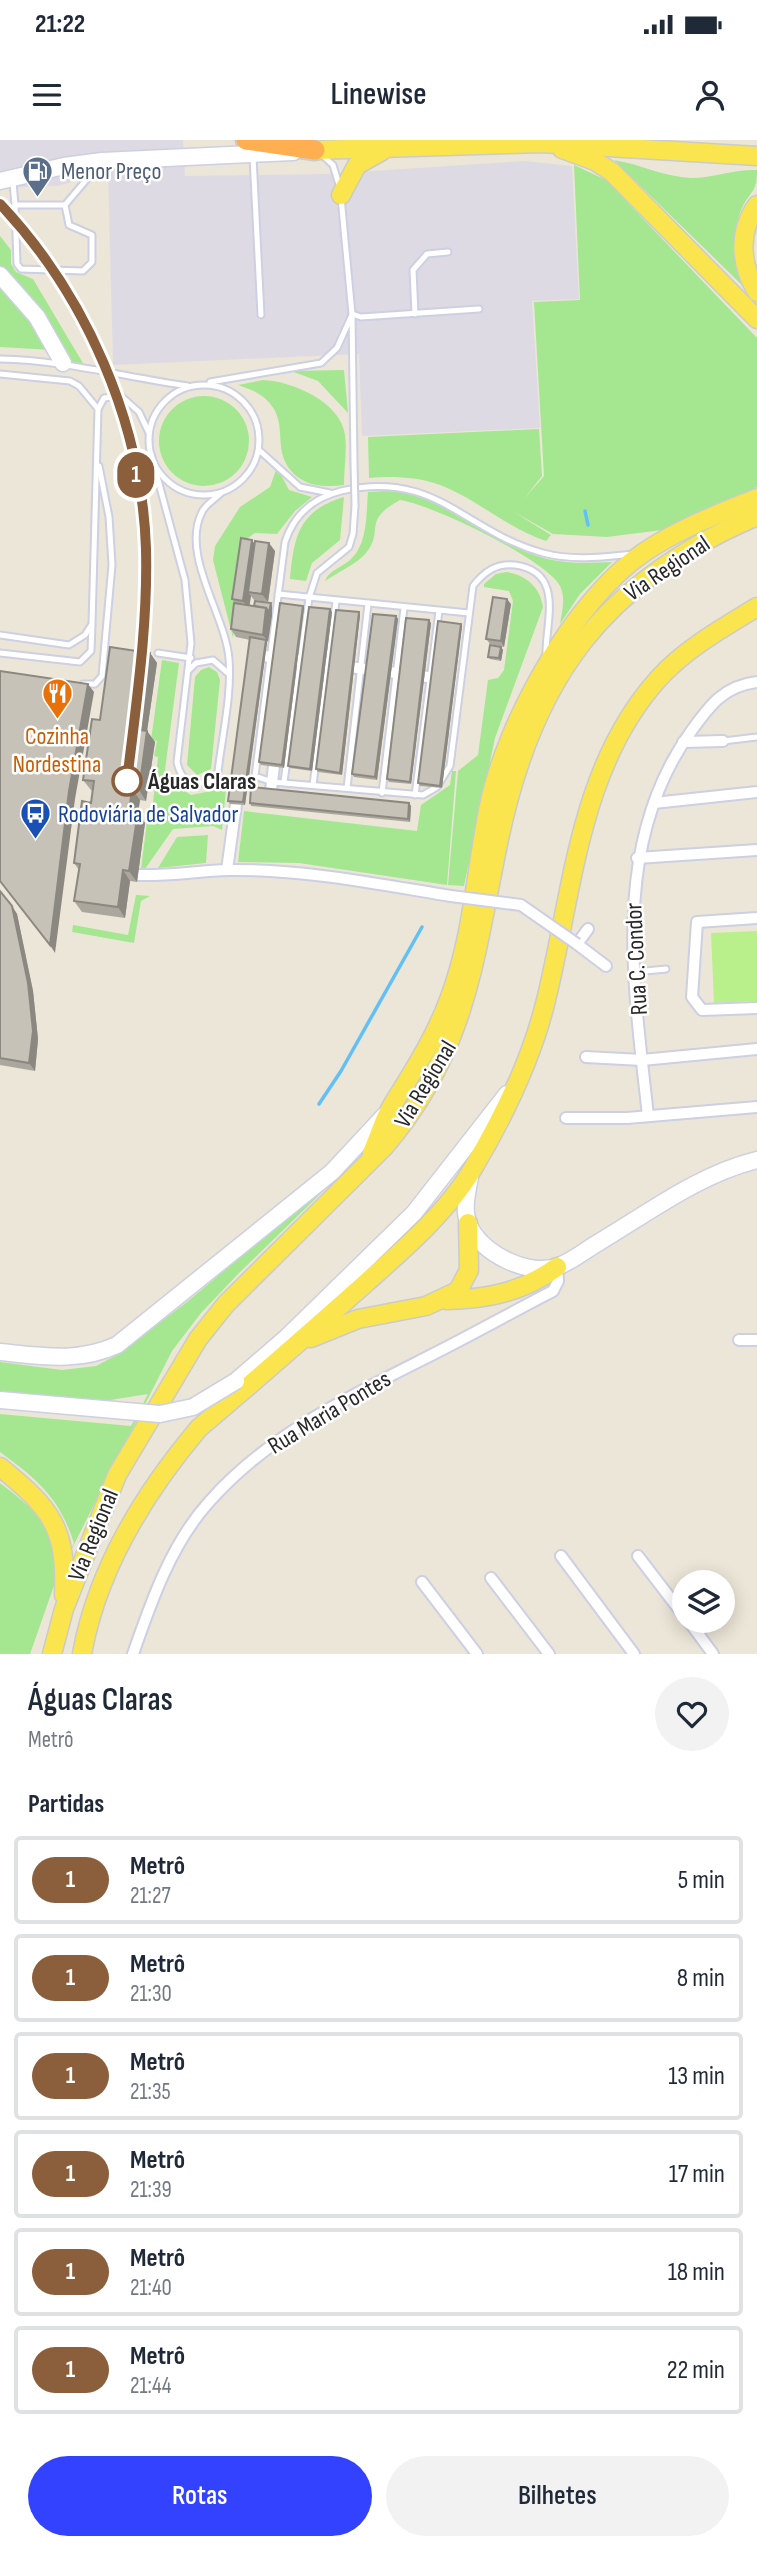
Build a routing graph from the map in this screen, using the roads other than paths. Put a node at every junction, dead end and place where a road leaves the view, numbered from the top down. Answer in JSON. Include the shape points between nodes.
{"nodes":[{"id":1,"x":542,"y":143,"type":"junction"},
{"id":2,"x":250,"y":147,"type":"edge"},
{"id":3,"x":391,"y":148,"type":"junction"},
{"id":4,"x":315,"y":150,"type":"junction"},
{"id":5,"x":757,"y":156,"type":"edge"},
{"id":6,"x":102,"y":161,"type":"junction"},
{"id":7,"x":4,"y":182,"type":"edge"},
{"id":8,"x":341,"y":195,"type":"junction"},
{"id":9,"x":15,"y":205,"type":"junction"},
{"id":10,"x":65,"y":205,"type":"junction"},
{"id":11,"x":757,"y":205,"type":"edge"},
{"id":12,"x":448,"y":252,"type":"dead end"},
{"id":13,"x":0,"y":275,"type":"edge"},
{"id":14,"x":757,"y":292,"type":"edge"},
{"id":15,"x":479,"y":309,"type":"dead end"},
{"id":16,"x":261,"y":314,"type":"dead end"},
{"id":17,"x":352,"y":314,"type":"junction"},
{"id":18,"x":415,"y":314,"type":"junction"},
{"id":19,"x":757,"y":319,"type":"edge"},
{"id":20,"x":2,"y":358,"type":"edge"},
{"id":21,"x":63,"y":363,"type":"junction"},
{"id":22,"x":0,"y":374,"type":"edge"},
{"id":23,"x":207,"y":383,"type":"junction"},
{"id":24,"x":191,"y":386,"type":"junction"},
{"id":25,"x":98,"y":409,"type":"junction"},
{"id":26,"x":149,"y":434,"type":"junction"},
{"id":27,"x":260,"y":450,"type":"junction"},
{"id":28,"x":97,"y":454,"type":"junction"},
{"id":29,"x":151,"y":454,"type":"junction"},
{"id":30,"x":221,"y":493,"type":"junction"},
{"id":31,"x":333,"y":493,"type":"junction"},
{"id":32,"x":757,"y":498,"type":"edge"},
{"id":33,"x":757,"y":516,"type":"edge"},
{"id":34,"x":641,"y":554,"type":"junction"},
{"id":35,"x":278,"y":594,"type":"junction"},
{"id":36,"x":309,"y":598,"type":"junction"},
{"id":37,"x":337,"y":601,"type":"junction"},
{"id":38,"x":368,"y":604,"type":"junction"},
{"id":39,"x":757,"y":607,"type":"edge"},
{"id":40,"x":404,"y":608,"type":"junction"},
{"id":41,"x":439,"y":611,"type":"junction"},
{"id":42,"x":469,"y":613,"type":"junction"},
{"id":43,"x":92,"y":624,"type":"junction"},
{"id":44,"x":0,"y":635,"type":"edge"},
{"id":45,"x":0,"y":653,"type":"edge"},
{"id":46,"x":158,"y":653,"type":"dead end"},
{"id":47,"x":270,"y":657,"type":"junction"},
{"id":48,"x":191,"y":659,"type":"junction"},
{"id":49,"x":300,"y":662,"type":"junction"},
{"id":50,"x":328,"y":664,"type":"junction"},
{"id":51,"x":547,"y":665,"type":"junction"},
{"id":52,"x":255,"y":668,"type":"edge"},
{"id":53,"x":361,"y":669,"type":"junction"},
{"id":54,"x":189,"y":670,"type":"junction"},
{"id":55,"x":396,"y":673,"type":"junction"},
{"id":56,"x":229,"y":674,"type":"junction"},
{"id":57,"x":429,"y":677,"type":"junction"},
{"id":58,"x":443,"y":679,"type":"edge"},
{"id":59,"x":72,"y":682,"type":"edge"},
{"id":60,"x":757,"y":682,"type":"edge"},
{"id":61,"x":757,"y":737,"type":"edge"},
{"id":62,"x":723,"y":741,"type":"joint"},
{"id":63,"x":683,"y":742,"type":"junction"},
{"id":64,"x":275,"y":758,"type":"edge"},
{"id":65,"x":239,"y":782,"type":"edge"},
{"id":66,"x":272,"y":782,"type":"junction"},
{"id":67,"x":285,"y":782,"type":"junction"},
{"id":68,"x":313,"y":785,"type":"junction"},
{"id":69,"x":347,"y":788,"type":"junction"},
{"id":70,"x":757,"y":792,"type":"edge"},
{"id":71,"x":382,"y":793,"type":"junction"},
{"id":72,"x":415,"y":795,"type":"junction"},
{"id":73,"x":253,"y":796,"type":"junction"},
{"id":74,"x":284,"y":800,"type":"edge"},
{"id":75,"x":654,"y":803,"type":"junction"},
{"id":76,"x":757,"y":850,"type":"edge"},
{"id":77,"x":637,"y":858,"type":"junction"},
{"id":78,"x":228,"y":870,"type":"junction"},
{"id":79,"x":138,"y":875,"type":"dead end"},
{"id":80,"x":757,"y":918,"type":"edge"},
{"id":81,"x":588,"y":929,"type":"dead end"},
{"id":82,"x":577,"y":944,"type":"junction"},
{"id":83,"x":606,"y":966,"type":"dead end"},
{"id":84,"x":666,"y":970,"type":"dead end"},
{"id":85,"x":635,"y":972,"type":"junction"},
{"id":86,"x":757,"y":1008,"type":"edge"},
{"id":87,"x":757,"y":1049,"type":"edge"},
{"id":88,"x":586,"y":1057,"type":"dead end"},
{"id":89,"x":642,"y":1060,"type":"junction"},
{"id":90,"x":516,"y":1083,"type":"junction"},
{"id":91,"x":392,"y":1106,"type":"junction"},
{"id":92,"x":757,"y":1107,"type":"edge"},
{"id":93,"x":648,"y":1116,"type":"junction"},
{"id":94,"x":566,"y":1118,"type":"dead end"},
{"id":95,"x":757,"y":1160,"type":"edge"},
{"id":96,"x":367,"y":1166,"type":"junction"},
{"id":97,"x":471,"y":1172,"type":"junction"},
{"id":98,"x":468,"y":1223,"type":"junction"},
{"id":99,"x":557,"y":1267,"type":"junction"},
{"id":100,"x":446,"y":1300,"type":"junction"},
{"id":101,"x":739,"y":1340,"type":"dead end"},
{"id":102,"x":757,"y":1340,"type":"edge"},
{"id":103,"x":300,"y":1342,"type":"junction"},
{"id":104,"x":0,"y":1352,"type":"edge"},
{"id":105,"x":0,"y":1400,"type":"edge"},
{"id":106,"x":2,"y":1469,"type":"edge"},
{"id":107,"x":561,"y":1556,"type":"dead end"},
{"id":108,"x":638,"y":1556,"type":"dead end"},
{"id":109,"x":491,"y":1578,"type":"dead end"},
{"id":110,"x":422,"y":1582,"type":"dead end"},
{"id":111,"x":672,"y":1600,"type":"edge"},
{"id":112,"x":64,"y":1609,"type":"junction"},
{"id":113,"x":698,"y":1633,"type":"edge"},
{"id":114,"x":52,"y":1654,"type":"edge"},
{"id":115,"x":82,"y":1654,"type":"edge"},
{"id":116,"x":133,"y":1654,"type":"edge"},
{"id":117,"x":477,"y":1654,"type":"edge"},
{"id":118,"x":549,"y":1654,"type":"edge"},
{"id":119,"x":634,"y":1654,"type":"edge"},
{"id":120,"x":713,"y":1654,"type":"edge"}],
"edges":[{"from":1,"to":3,"type":"main road"},
{"from":1,"to":5,"type":"main road"},
{"from":1,"to":19,"type":"main road","via":[[594,160],[612,172]]},
{"from":2,"to":4,"type":"highway"},
{"from":2,"to":6,"type":"main road"},
{"from":2,"to":16,"type":"lane"},
{"from":3,"to":4,"type":"main road"},
{"from":3,"to":8,"type":"main road","via":[[357,165]]},
{"from":4,"to":8,"type":"lane","via":[[333,165]]},
{"from":6,"to":7,"type":"main road"},
{"from":6,"to":10,"type":"lane"},
{"from":7,"to":9,"type":"lane"},
{"from":8,"to":17,"type":"lane"},
{"from":9,"to":10,"type":"lane"},
{"from":9,"to":10,"type":"lane","via":[[17,264],[21,269],[83,271],[92,262],[92,235],[69,225]]},
{"from":11,"to":14,"type":"main road","via":[[743,246],[749,278]]},
{"from":12,"to":18,"type":"lane","via":[[428,254],[412,270]]},
{"from":13,"to":21,"type":"main road","via":[[37,317]]},
{"from":15,"to":18,"type":"lane"},
{"from":17,"to":18,"type":"lane"},
{"from":17,"to":23,"type":"lane","via":[[337,348],[321,363]]},
{"from":17,"to":36,"type":"lane","bridge":true,"via":[[352,541],[346,552],[317,573]]},
{"from":20,"to":21,"type":"lane"},
{"from":21,"to":24,"type":"lane"},
{"from":22,"to":25,"type":"lane","via":[[70,381]]},
{"from":23,"to":24,"type":"lane"},
{"from":23,"to":27,"type":"lane","via":[[229,390],[250,410]]},
{"from":24,"to":26,"type":"lane","via":[[166,400]]},
{"from":25,"to":26,"type":"lane","via":[[104,398],[121,396],[131,401]]},
{"from":25,"to":28,"type":"lane"},
{"from":26,"to":29,"type":"lane"},
{"from":27,"to":30,"type":"lane","via":[[245,477]]},
{"from":27,"to":31,"type":"lane","via":[[300,487]]},
{"from":28,"to":43,"type":"lane"},
{"from":28,"to":59,"type":"lane","via":[[109,517],[110,598],[102,676],[95,684]]},
{"from":29,"to":30,"type":"lane","via":[[172,485],[189,494],[208,497]]},
{"from":29,"to":48,"type":"lane","via":[[185,580]]},
{"from":30,"to":56,"type":"lane","via":[[202,512],[196,537],[228,649]]},
{"from":31,"to":34,"type":"lane","via":[[400,486],[542,553],[583,558]]},
{"from":31,"to":35,"type":"lane","via":[[309,505],[289,530]]},
{"from":32,"to":34,"type":"main road","via":[[701,521]]},
{"from":33,"to":96,"type":"main road","name":"Via Regional","via":[[675,556],[626,593],[558,678],[522,753],[510,794],[470,987],[455,1032],[437,1073],[405,1122]]},
{"from":34,"to":51,"type":"main road","via":[[595,599]]},
{"from":35,"to":36,"type":"lane"},
{"from":35,"to":47,"type":"lane"},
{"from":36,"to":37,"type":"lane"},
{"from":36,"to":49,"type":"lane"},
{"from":37,"to":38,"type":"lane"},
{"from":37,"to":50,"type":"lane"},
{"from":38,"to":40,"type":"lane"},
{"from":38,"to":53,"type":"lane"},
{"from":39,"to":90,"type":"main road","name":"Via Regional","via":[[658,679],[611,752],[585,821],[546,1002]]},
{"from":40,"to":41,"type":"lane"},
{"from":40,"to":55,"type":"lane"},
{"from":41,"to":42,"type":"lane"},
{"from":41,"to":57,"type":"lane"},
{"from":42,"to":51,"type":"lane","via":[[473,586],[489,570],[509,565],[529,569],[550,595]]},
{"from":42,"to":72,"type":"lane","via":[[450,766],[438,787]]},
{"from":43,"to":44,"type":"lane","via":[[69,645]]},
{"from":43,"to":45,"type":"lane","via":[[90,651],[80,662]]},
{"from":46,"to":48,"type":"lane"},
{"from":47,"to":49,"type":"street"},
{"from":47,"to":52,"type":"street","via":[[257,651]]},
{"from":47,"to":66,"type":"lane","via":[[255,771],[259,780]]},
{"from":48,"to":54,"type":"lane"},
{"from":49,"to":50,"type":"street"},
{"from":49,"to":67,"type":"lane"},
{"from":50,"to":53,"type":"street"},
{"from":50,"to":68,"type":"lane"},
{"from":51,"to":91,"type":"main road","via":[[499,772],[450,997],[413,1076]]},
{"from":53,"to":55,"type":"street"},
{"from":53,"to":69,"type":"lane"},
{"from":54,"to":56,"type":"lane","via":[[196,663],[213,660]]},
{"from":54,"to":56,"type":"lane","via":[[177,762],[179,773],[195,785],[218,772]]},
{"from":55,"to":57,"type":"street"},
{"from":55,"to":71,"type":"lane"},
{"from":57,"to":58,"type":"street"},
{"from":57,"to":72,"type":"lane"},
{"from":60,"to":63,"type":"street","name":"Rua C. Condor","via":[[734,687],[717,698]]},
{"from":61,"to":62,"type":"lane"},
{"from":62,"to":63,"type":"street"},
{"from":63,"to":75,"type":"street","name":"Rua C. Condor"},
{"from":64,"to":66,"type":"street"},
{"from":65,"to":73,"type":"street"},
{"from":66,"to":67,"type":"lane"},
{"from":66,"to":73,"type":"street"},
{"from":67,"to":68,"type":"lane"},
{"from":68,"to":69,"type":"lane"},
{"from":69,"to":71,"type":"lane"},
{"from":70,"to":75,"type":"street"},
{"from":71,"to":72,"type":"lane"},
{"from":73,"to":74,"type":"street"},
{"from":73,"to":78,"type":"street"},
{"from":75,"to":77,"type":"street","name":"Rua C. Condor"},
{"from":76,"to":77,"type":"street"},
{"from":77,"to":85,"type":"street","name":"Rua C. Condor","via":[[631,926]]},
{"from":78,"to":79,"type":"street"},
{"from":78,"to":82,"type":"street","bridge":true,"via":[[307,873],[521,905]]},
{"from":80,"to":86,"type":"street","via":[[697,922],[692,997],[702,1010]]},
{"from":81,"to":82,"type":"street"},
{"from":82,"to":83,"type":"street"},
{"from":84,"to":85,"type":"lane"},
{"from":85,"to":89,"type":"street","name":"Rua C. Condor"},
{"from":87,"to":89,"type":"street"},
{"from":88,"to":89,"type":"street"},
{"from":89,"to":93,"type":"street","name":"Rua C. Condor"},
{"from":90,"to":97,"type":"main road","name":"Via Regional"},
{"from":90,"to":105,"type":"main road","bridge":true,"via":[[414,1213],[287,1338],[236,1381],[192,1406],[160,1413]]},
{"from":91,"to":96,"type":"main road"},
{"from":91,"to":104,"type":"main road","via":[[332,1172],[133,1334],[102,1352],[65,1358]]},
{"from":92,"to":93,"type":"street"},
{"from":93,"to":94,"type":"street"},
{"from":95,"to":99,"type":"main road","via":[[724,1169]]},
{"from":96,"to":112,"type":"main road","name":"Via Regional","via":[[226,1304],[198,1339],[117,1475]]},
{"from":97,"to":98,"type":"main road"},
{"from":97,"to":103,"type":"main road","name":"Via Regional","via":[[401,1251]]},
{"from":98,"to":99,"type":"main road","via":[[477,1240],[491,1252],[526,1266]]},
{"from":98,"to":100,"type":"main road","via":[[469,1270],[458,1291]]},
{"from":99,"to":100,"type":"main road","via":[[537,1282],[506,1294]]},
{"from":99,"to":116,"type":"street","name":"Rua Maria Pontes","via":[[553,1291],[291,1431],[229,1482],[208,1502],[178,1546]]},
{"from":100,"to":103,"type":"main road","via":[[358,1319]]},
{"from":101,"to":102,"type":"street"},
{"from":103,"to":115,"type":"main road","name":"Via Regional","via":[[199,1428],[143,1501],[95,1606]]},
{"from":106,"to":112,"type":"main road","via":[[42,1504],[52,1520],[62,1549]]},
{"from":107,"to":119,"type":"street"},
{"from":108,"to":111,"type":"street"},
{"from":109,"to":118,"type":"street"},
{"from":110,"to":117,"type":"street"},
{"from":112,"to":114,"type":"main road","name":"Via Regional"},
{"from":113,"to":120,"type":"street"}]}
